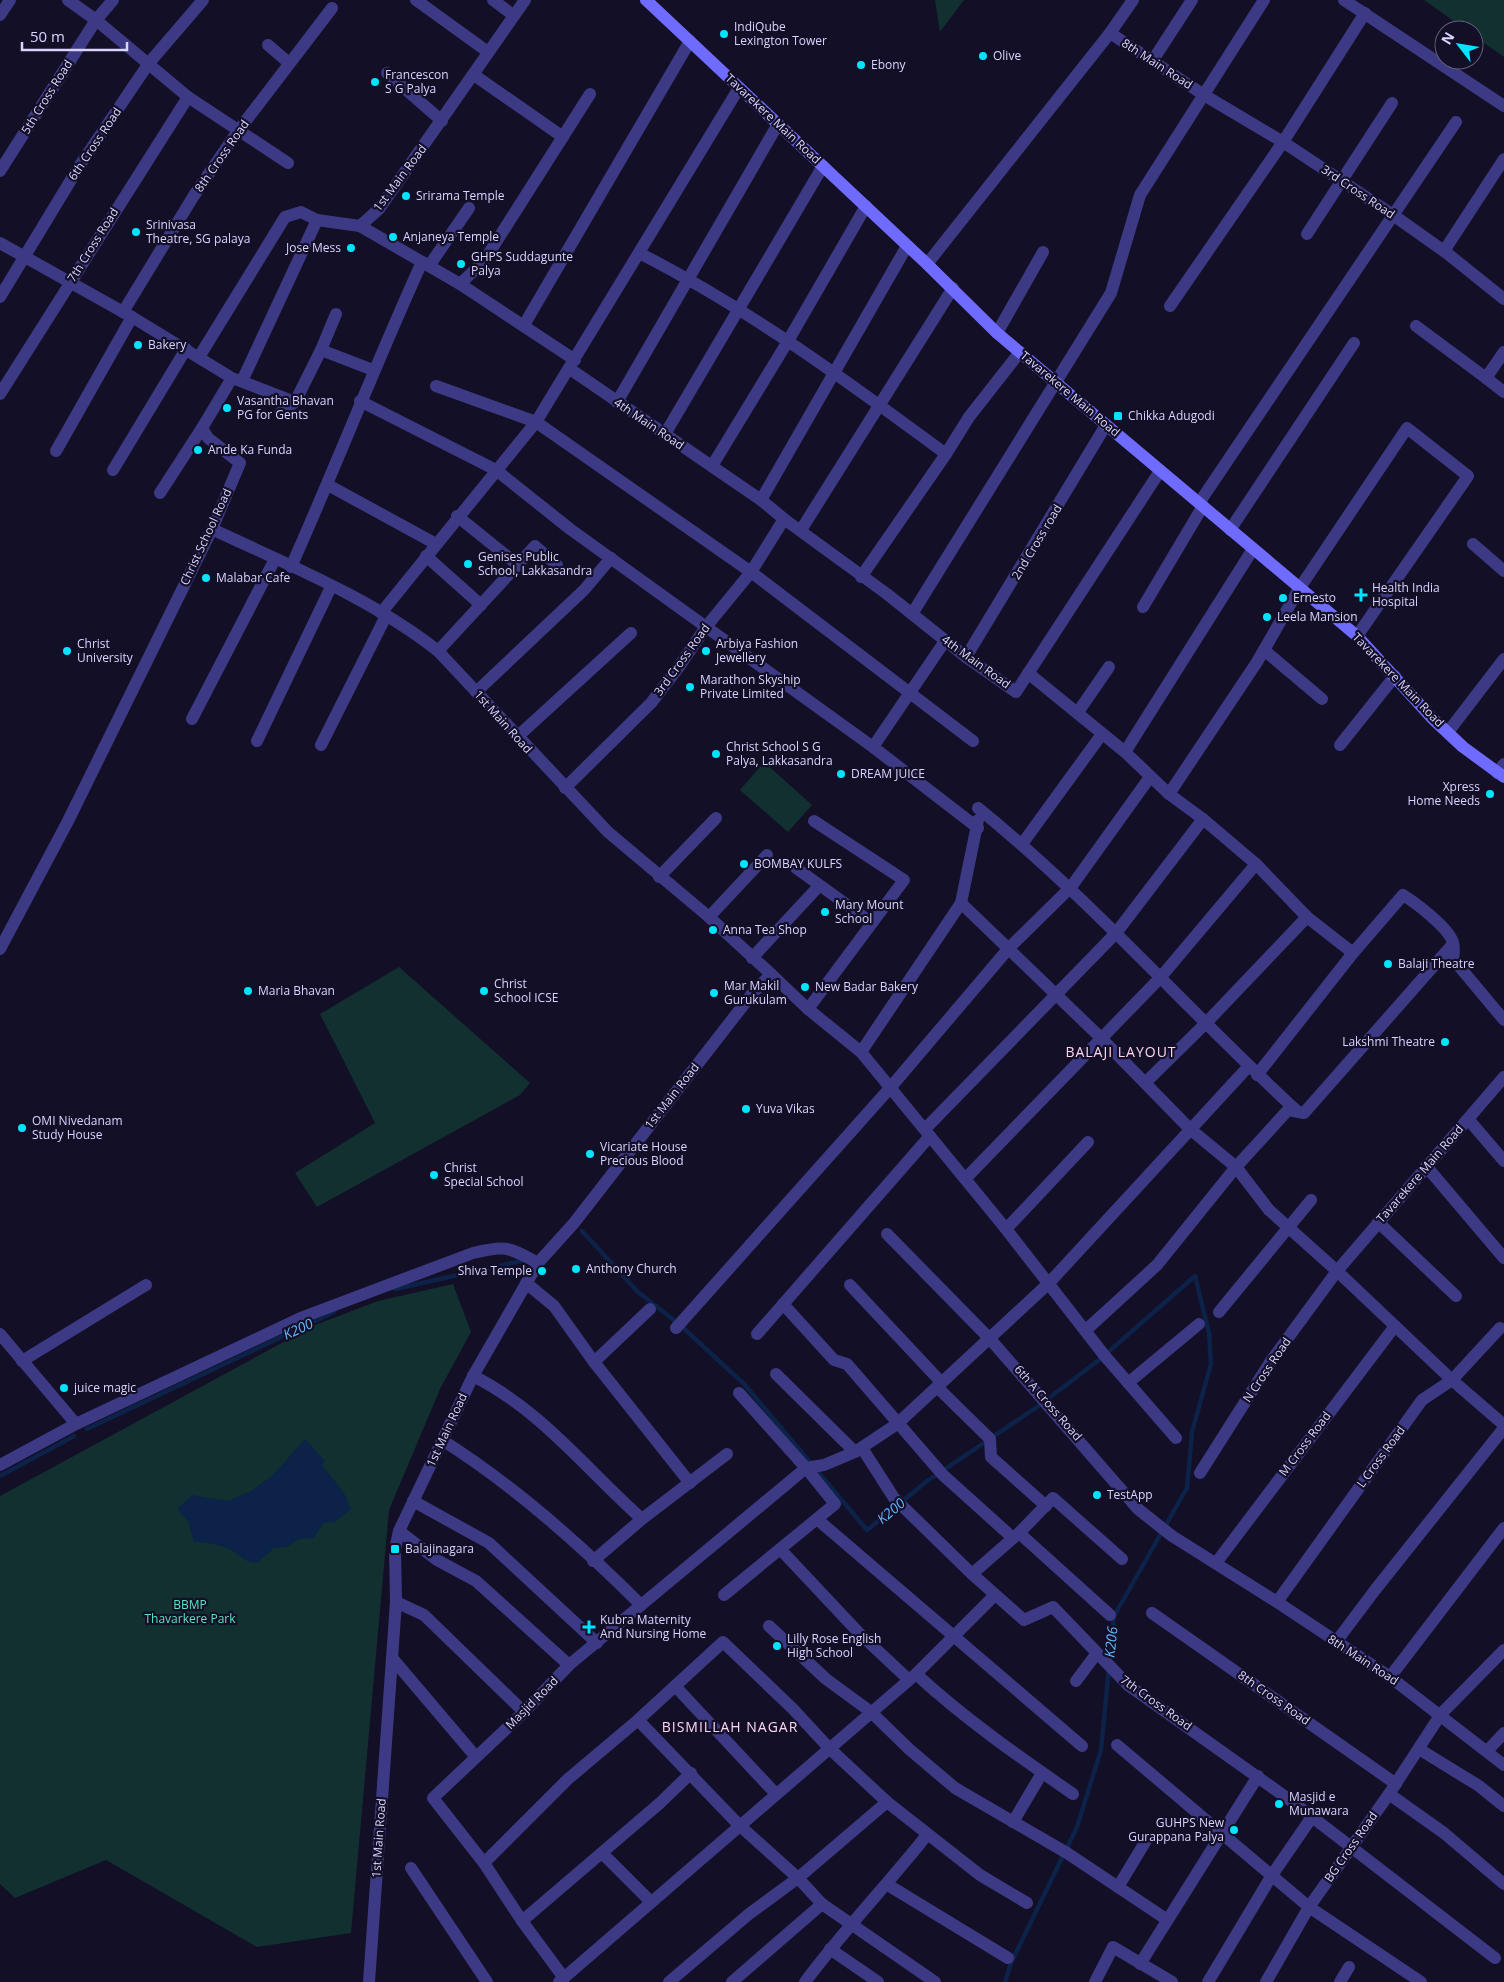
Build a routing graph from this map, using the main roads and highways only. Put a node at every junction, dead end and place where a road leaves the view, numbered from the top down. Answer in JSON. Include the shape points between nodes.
{"nodes":[{"id":1,"x":646,"y":0,"type":"edge"},
{"id":2,"x":1502,"y":771,"type":"edge"}],
"edges":[{"from":1,"to":2,"type":"main road","name":"Tavarekere Main Road","via":[[997,333],[1357,636],[1463,747]]}]}
